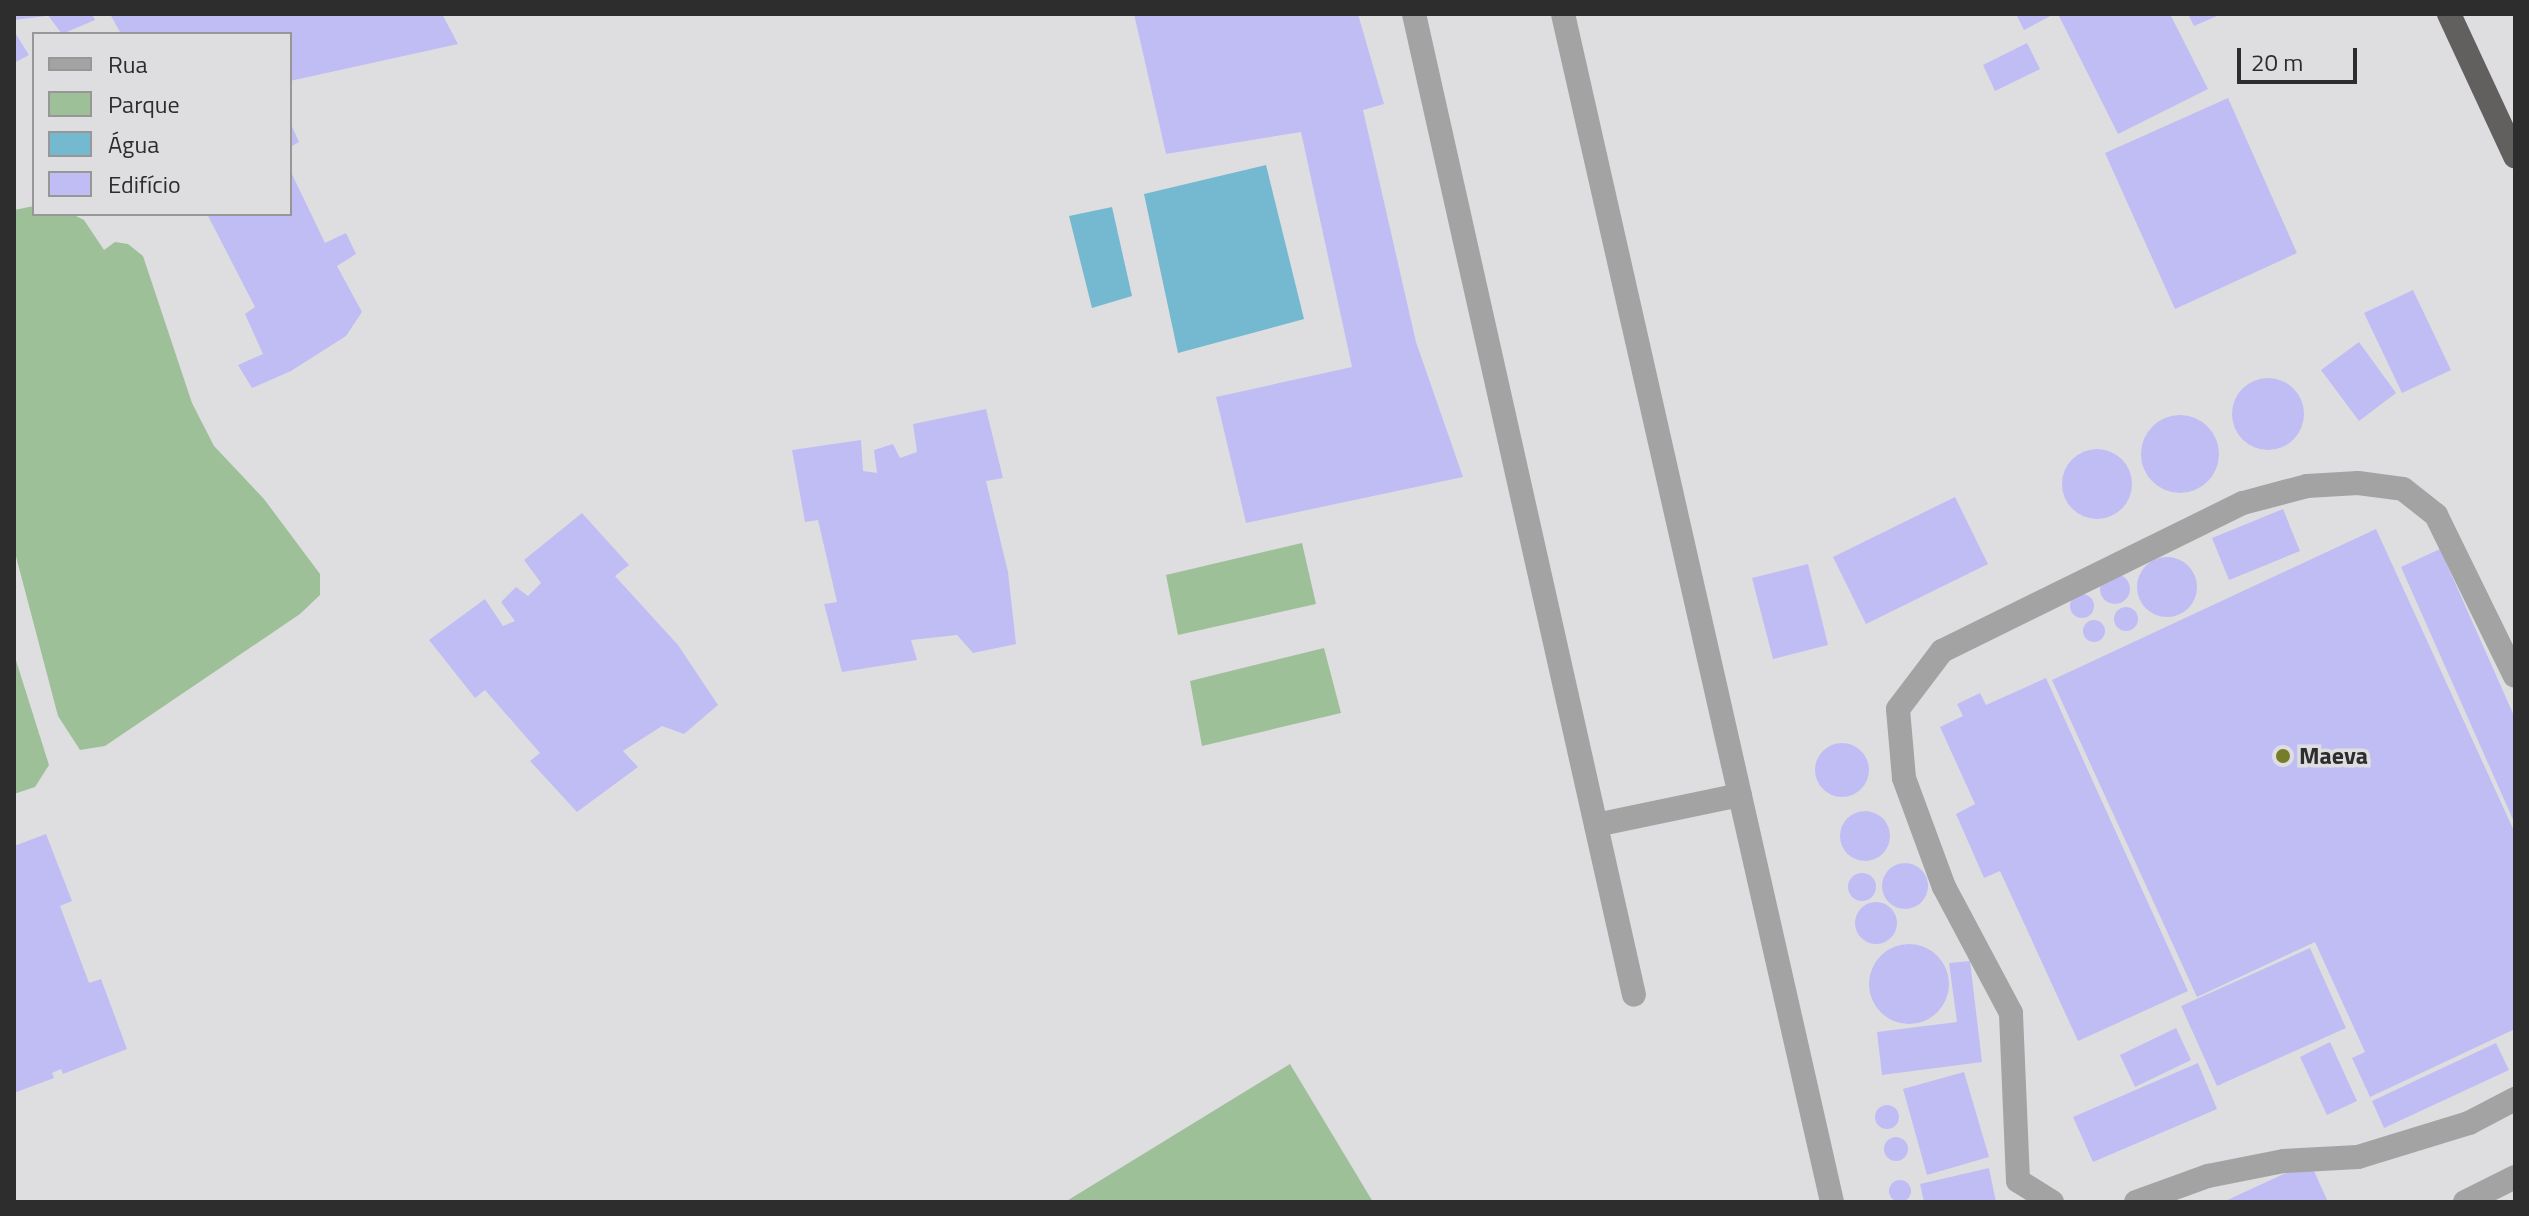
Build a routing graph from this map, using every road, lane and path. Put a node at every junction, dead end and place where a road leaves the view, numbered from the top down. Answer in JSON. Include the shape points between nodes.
{"nodes":[{"id":1,"x":1414,"y":14,"type":"edge"},
{"id":2,"x":1563,"y":14,"type":"edge"},
{"id":3,"x":2449,"y":14,"type":"edge"},
{"id":4,"x":2515,"y":156,"type":"edge"},
{"id":5,"x":2515,"y":676,"type":"edge"},
{"id":6,"x":1740,"y":795,"type":"junction"},
{"id":7,"x":1596,"y":825,"type":"junction"},
{"id":8,"x":1634,"y":995,"type":"dead end"},
{"id":9,"x":2515,"y":1099,"type":"edge"},
{"id":10,"x":2515,"y":1177,"type":"edge"},
{"id":11,"x":1832,"y":1202,"type":"edge"},
{"id":12,"x":2052,"y":1202,"type":"edge"},
{"id":13,"x":2136,"y":1202,"type":"edge"},
{"id":14,"x":2465,"y":1202,"type":"edge"}],
"edges":[{"from":1,"to":7,"type":"street"},
{"from":2,"to":6,"type":"street"},
{"from":3,"to":4,"type":"highway"},
{"from":5,"to":12,"type":"street","via":[[2436,515],[2403,489],[2358,483],[2307,486],[2243,503],[1942,651],[1898,709],[1904,778],[1944,887],[2011,1013],[2018,1181]]},
{"from":6,"to":7,"type":"street"},
{"from":6,"to":11,"type":"street"},
{"from":7,"to":8,"type":"street"},
{"from":9,"to":13,"type":"street","via":[[2469,1123],[2358,1157],[2284,1161],[2208,1176]]},
{"from":10,"to":14,"type":"street"}]}
